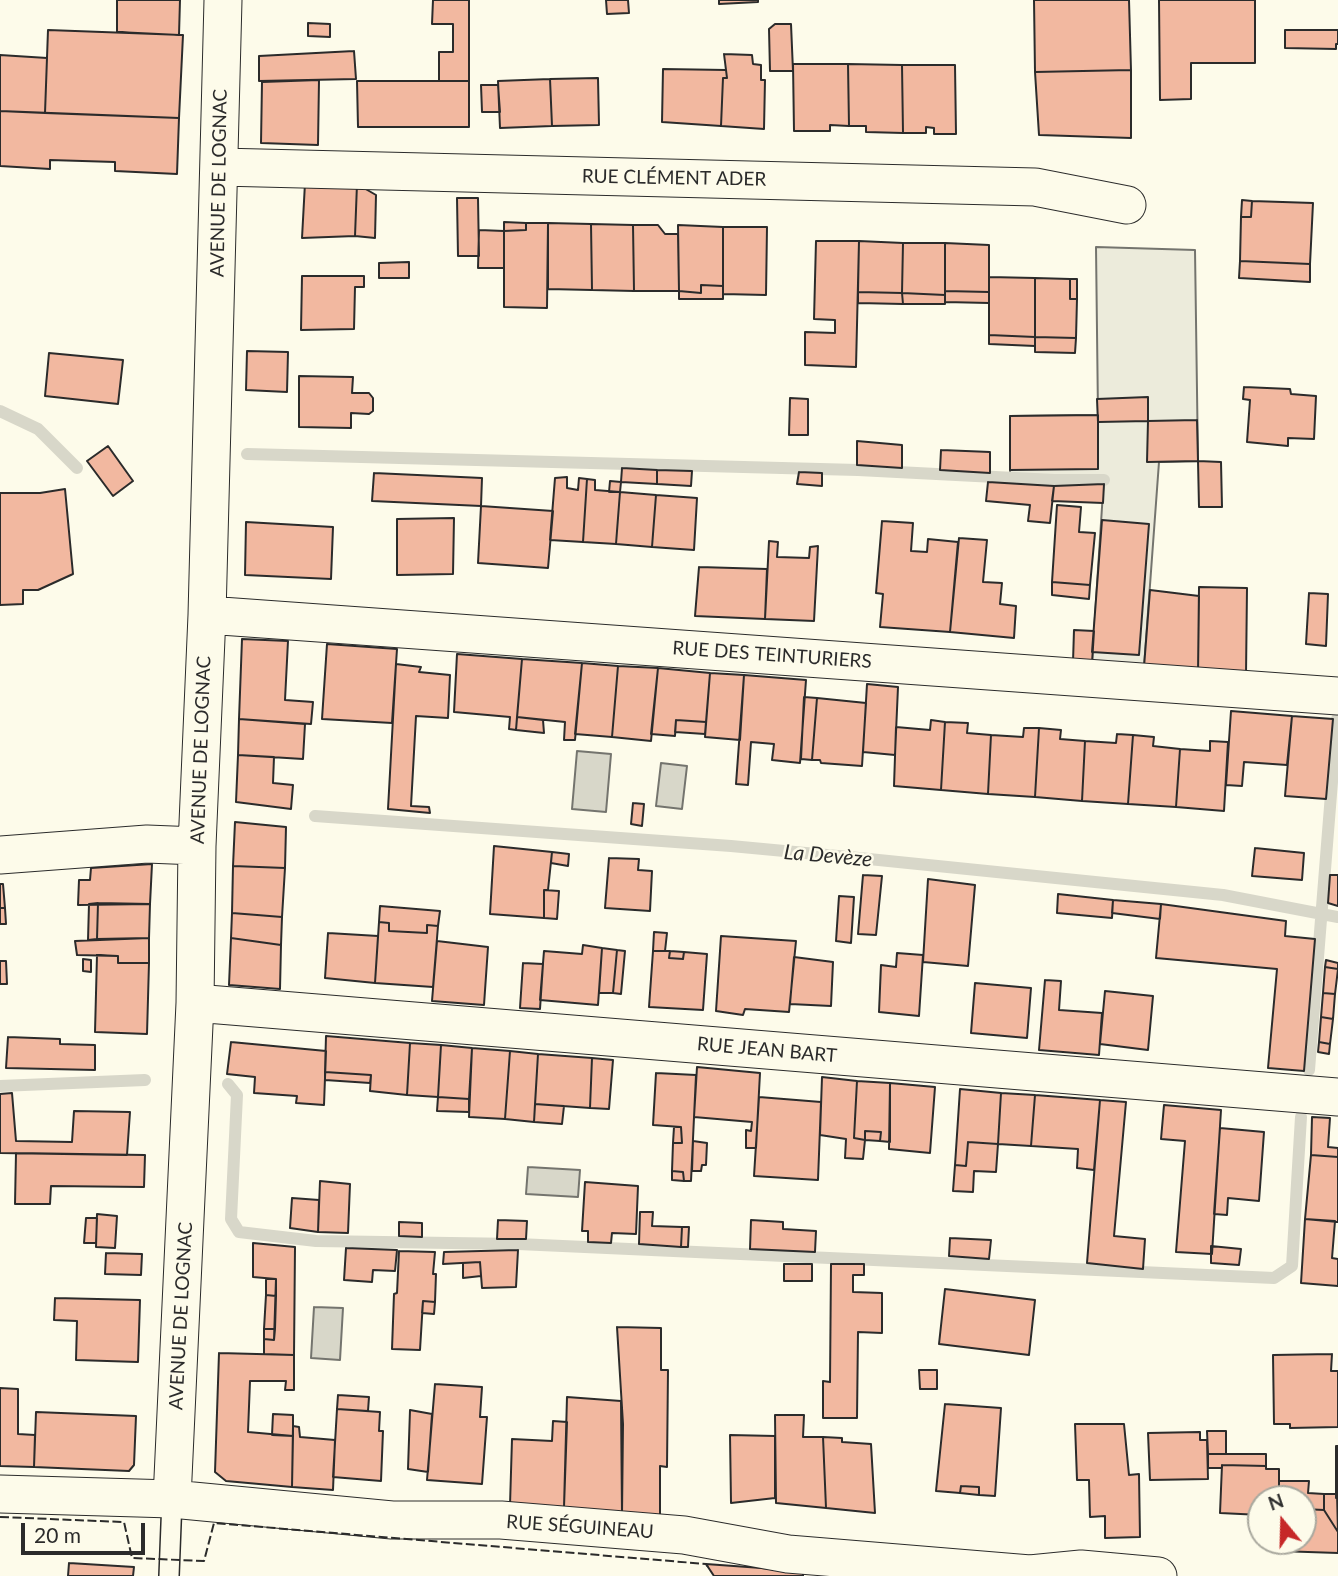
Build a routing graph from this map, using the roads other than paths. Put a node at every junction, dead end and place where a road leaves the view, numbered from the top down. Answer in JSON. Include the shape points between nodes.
{"nodes":[{"id":1,"x":223,"y":0,"type":"edge"},
{"id":2,"x":220,"y":167,"type":"junction"},
{"id":3,"x":1126,"y":205,"type":"dead end"},
{"id":4,"x":207,"y":615,"type":"junction"},
{"id":5,"x":1338,"y":696,"type":"edge"},
{"id":6,"x":197,"y":846,"type":"junction"},
{"id":7,"x":0,"y":855,"type":"edge"},
{"id":8,"x":195,"y":1003,"type":"junction"},
{"id":9,"x":1338,"y":1097,"type":"edge"},
{"id":10,"x":0,"y":1493,"type":"edge"},
{"id":11,"x":173,"y":1500,"type":"junction"},
{"id":12,"x":169,"y":1576,"type":"edge"},
{"id":13,"x":1157,"y":1576,"type":"edge"}],
"edges":[{"from":1,"to":2,"type":"street","name":"AVENUE DE LOGNAC"},
{"from":2,"to":3,"type":"street","name":"RUE CLÉMENT ADER","via":[[1035,187]]},
{"from":2,"to":4,"type":"street","name":"AVENUE DE LOGNAC"},
{"from":4,"to":5,"type":"street","name":"RUE DES TEINTURIERS"},
{"from":4,"to":6,"type":"street","name":"AVENUE DE LOGNAC"},
{"from":6,"to":7,"type":"street","via":[[147,844]]},
{"from":6,"to":8,"type":"street","name":"AVENUE DE LOGNAC"},
{"from":8,"to":9,"type":"street","name":"RUE JEAN BART"},
{"from":8,"to":11,"type":"street","name":"AVENUE DE LOGNAC"},
{"from":10,"to":11,"type":"street","name":"RUE SÉGUINEAU"},
{"from":11,"to":12,"type":"lane"},
{"from":11,"to":13,"type":"street","name":"RUE SÉGUINEAU","via":[[392,1520],[500,1521],[684,1535],[788,1554],[1030,1574],[1081,1569]]}]}
